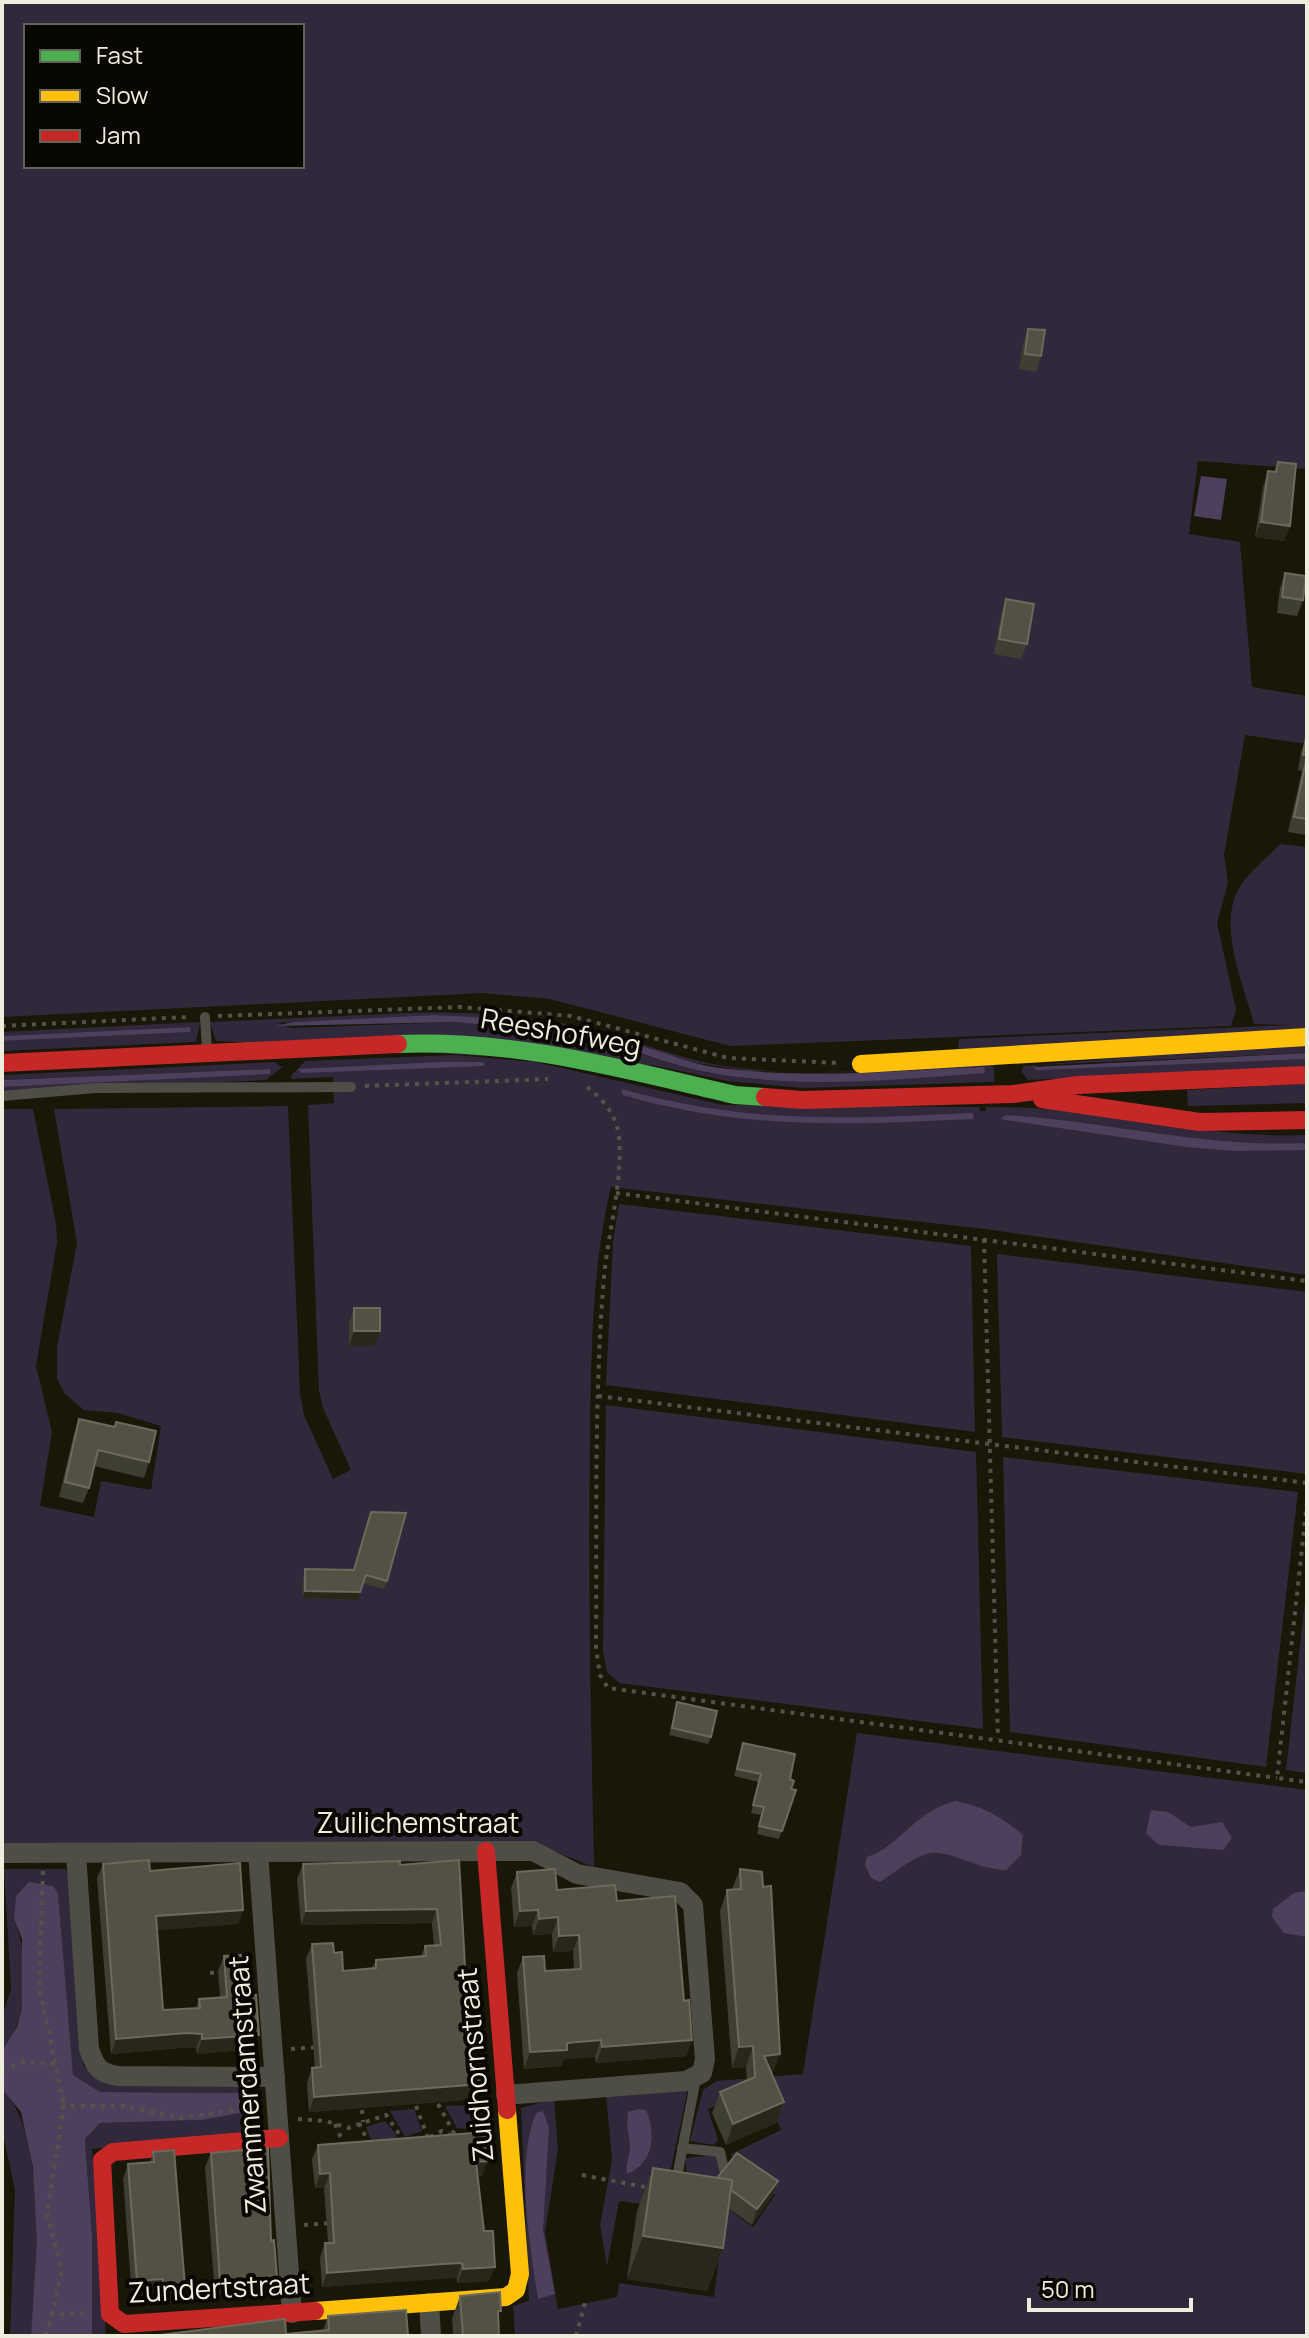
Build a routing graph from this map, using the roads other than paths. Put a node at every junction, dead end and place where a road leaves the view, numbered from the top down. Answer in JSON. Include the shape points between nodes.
{"nodes":[{"id":1,"x":205,"y":1017,"type":"dead end"},
{"id":2,"x":1307,"y":1037,"type":"edge"},
{"id":3,"x":207,"y":1053,"type":"junction"},
{"id":4,"x":1012,"y":1056,"type":"junction"},
{"id":5,"x":2,"y":1063,"type":"edge"},
{"id":6,"x":861,"y":1064,"type":"dead end"},
{"id":7,"x":1307,"y":1075,"type":"edge"},
{"id":8,"x":351,"y":1087,"type":"road end"},
{"id":9,"x":1013,"y":1094,"type":"junction"},
{"id":10,"x":2,"y":1096,"type":"edge"},
{"id":11,"x":1307,"y":1120,"type":"edge"},
{"id":12,"x":486,"y":1851,"type":"junction"},
{"id":13,"x":258,"y":1852,"type":"junction"},
{"id":14,"x":2,"y":1853,"type":"edge"},
{"id":15,"x":76,"y":1853,"type":"junction"},
{"id":16,"x":275,"y":2077,"type":"junction"},
{"id":17,"x":696,"y":2078,"type":"junction"},
{"id":18,"x":506,"y":2095,"type":"junction"},
{"id":19,"x":279,"y":2129,"type":"junction"},
{"id":20,"x":682,"y":2148,"type":"junction"},
{"id":21,"x":724,"y":2169,"type":"edge"},
{"id":22,"x":675,"y":2192,"type":"edge"},
{"id":23,"x":520,"y":2274,"type":"joint"},
{"id":24,"x":429,"y":2303,"type":"junction"},
{"id":25,"x":292,"y":2313,"type":"junction"},
{"id":26,"x":431,"y":2336,"type":"edge"}],
"edges":[{"from":1,"to":3,"type":"lane"},
{"from":2,"to":4,"type":"street"},
{"from":3,"to":5,"type":"street","name":"Reeshofweg"},
{"from":3,"to":9,"type":"street","name":"Reeshofweg","via":[[444,1042],[584,1059],[735,1095],[802,1100]]},
{"from":4,"to":6,"type":"street"},
{"from":4,"to":9,"type":"street"},
{"from":7,"to":9,"type":"street","name":"Reeshofweg","via":[[1078,1085]]},
{"from":8,"to":10,"type":"lane","via":[[95,1088]]},
{"from":9,"to":11,"type":"street","name":"Reeshofweg","via":[[1200,1122]]},
{"from":12,"to":13,"type":"street","name":"Zuilichemstraat"},
{"from":12,"to":17,"type":"street","name":"Zuilichemstraat","via":[[533,1851],[577,1874],[688,1897],[693,1905],[705,2059]]},
{"from":12,"to":18,"type":"street","name":"Zuidhornstraat"},
{"from":13,"to":15,"type":"street","name":"Zuilichemstraat"},
{"from":13,"to":16,"type":"street","name":"Zwammerdamstraat"},
{"from":14,"to":15,"type":"street","name":"Zuilichemstraat"},
{"from":15,"to":16,"type":"street","via":[[89,2049],[95,2067],[118,2076]]},
{"from":16,"to":19,"type":"street","name":"Zwammerdamstraat"},
{"from":17,"to":18,"type":"street"},
{"from":17,"to":20,"type":"lane"},
{"from":18,"to":23,"type":"street","name":"Zuidhornstraat"},
{"from":19,"to":25,"type":"street","name":"Zwammerdamstraat"},
{"from":19,"to":25,"type":"street","name":"Zundertstraat","via":[[113,2152],[102,2160],[110,2314],[124,2324]]},
{"from":20,"to":21,"type":"lane","via":[[722,2149]]},
{"from":20,"to":22,"type":"lane"},
{"from":23,"to":24,"type":"street","name":"Zundertstraat","via":[[516,2290],[506,2297]]},
{"from":24,"to":25,"type":"street","name":"Zundertstraat"},
{"from":24,"to":26,"type":"street"}]}
